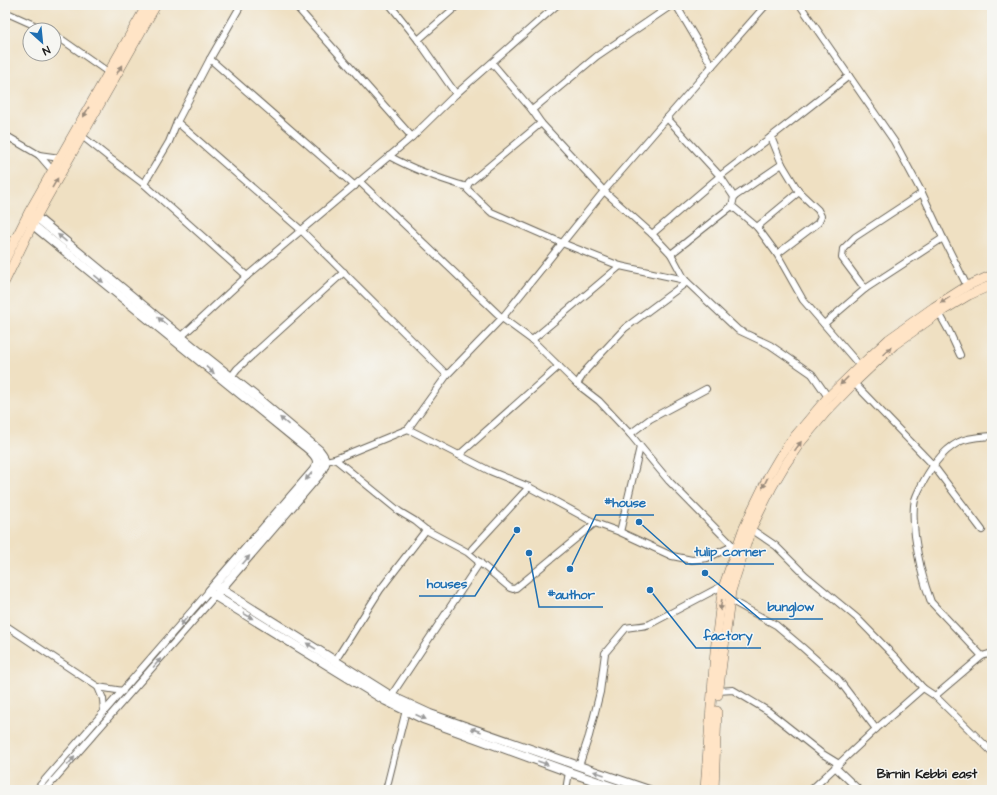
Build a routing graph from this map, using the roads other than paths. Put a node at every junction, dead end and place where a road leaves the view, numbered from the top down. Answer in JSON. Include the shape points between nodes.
{"nodes":[{"id":1,"x":147,"y":5,"type":"edge"},
{"id":2,"x":156,"y":5,"type":"edge"},
{"id":3,"x":241,"y":5,"type":"edge"},
{"id":4,"x":295,"y":5,"type":"edge"},
{"id":5,"x":390,"y":5,"type":"edge"},
{"id":6,"x":458,"y":5,"type":"edge"},
{"id":7,"x":557,"y":5,"type":"edge"},
{"id":8,"x":672,"y":5,"type":"edge"},
{"id":9,"x":676,"y":5,"type":"edge"},
{"id":10,"x":766,"y":5,"type":"edge"},
{"id":11,"x":800,"y":5,"type":"edge"},
{"id":12,"x":5,"y":12,"type":"edge"},
{"id":13,"x":27,"y":22,"type":"edge"},
{"id":14,"x":62,"y":39,"type":"edge"},
{"id":15,"x":418,"y":40,"type":"junction"},
{"id":16,"x":210,"y":59,"type":"junction"},
{"id":17,"x":492,"y":63,"type":"junction"},
{"id":18,"x":712,"y":66,"type":"junction"},
{"id":19,"x":108,"y":72,"type":"junction"},
{"id":20,"x":849,"y":76,"type":"junction"},
{"id":21,"x":456,"y":94,"type":"junction"},
{"id":22,"x":532,"y":110,"type":"junction"},
{"id":23,"x":667,"y":118,"type":"junction"},
{"id":24,"x":177,"y":122,"type":"junction"},
{"id":25,"x":541,"y":123,"type":"junction"},
{"id":26,"x":5,"y":135,"type":"edge"},
{"id":27,"x":82,"y":136,"type":"junction"},
{"id":28,"x":412,"y":137,"type":"junction"},
{"id":29,"x":771,"y":137,"type":"junction"},
{"id":30,"x":39,"y":156,"type":"junction"},
{"id":31,"x":390,"y":156,"type":"junction"},
{"id":32,"x":60,"y":158,"type":"junction"},
{"id":33,"x":782,"y":164,"type":"junction"},
{"id":34,"x":52,"y":170,"type":"junction"},
{"id":35,"x":720,"y":176,"type":"junction"},
{"id":36,"x":144,"y":184,"type":"junction"},
{"id":37,"x":357,"y":184,"type":"junction"},
{"id":38,"x":468,"y":187,"type":"junction"},
{"id":39,"x":604,"y":191,"type":"junction"},
{"id":40,"x":800,"y":192,"type":"junction"},
{"id":41,"x":922,"y":193,"type":"junction"},
{"id":42,"x":734,"y":198,"type":"junction"},
{"id":43,"x":732,"y":206,"type":"junction"},
{"id":44,"x":30,"y":218,"type":"junction"},
{"id":45,"x":757,"y":227,"type":"junction"},
{"id":46,"x":301,"y":230,"type":"junction"},
{"id":47,"x":652,"y":234,"type":"junction"},
{"id":48,"x":943,"y":238,"type":"junction"},
{"id":49,"x":562,"y":244,"type":"junction"},
{"id":50,"x":671,"y":254,"type":"junction"},
{"id":51,"x":777,"y":254,"type":"junction"},
{"id":52,"x":5,"y":260,"type":"edge"},
{"id":53,"x":620,"y":266,"type":"junction"},
{"id":54,"x":344,"y":272,"type":"junction"},
{"id":55,"x":247,"y":276,"type":"junction"},
{"id":56,"x":992,"y":276,"type":"edge"},
{"id":57,"x":5,"y":281,"type":"edge"},
{"id":58,"x":686,"y":281,"type":"junction"},
{"id":59,"x":992,"y":285,"type":"edge"},
{"id":60,"x":967,"y":286,"type":"junction"},
{"id":61,"x":865,"y":289,"type":"junction"},
{"id":62,"x":939,"y":313,"type":"junction"},
{"id":63,"x":502,"y":318,"type":"junction"},
{"id":64,"x":824,"y":324,"type":"junction"},
{"id":65,"x":181,"y":337,"type":"junction"},
{"id":66,"x":532,"y":340,"type":"junction"},
{"id":67,"x":194,"y":352,"type":"junction"},
{"id":68,"x":960,"y":355,"type":"dead end"},
{"id":69,"x":559,"y":366,"type":"junction"},
{"id":70,"x":860,"y":366,"type":"junction"},
{"id":71,"x":447,"y":375,"type":"junction"},
{"id":72,"x":231,"y":377,"type":"junction"},
{"id":73,"x":854,"y":383,"type":"junction"},
{"id":74,"x":577,"y":384,"type":"junction"},
{"id":75,"x":706,"y":389,"type":"dead end"},
{"id":76,"x":828,"y":397,"type":"junction"},
{"id":77,"x":408,"y":429,"type":"junction"},
{"id":78,"x":630,"y":434,"type":"junction"},
{"id":79,"x":992,"y":436,"type":"edge"},
{"id":80,"x":640,"y":447,"type":"junction"},
{"id":81,"x":459,"y":455,"type":"junction"},
{"id":82,"x":335,"y":459,"type":"junction"},
{"id":83,"x":321,"y":462,"type":"junction"},
{"id":84,"x":933,"y":465,"type":"junction"},
{"id":85,"x":529,"y":487,"type":"junction"},
{"id":86,"x":595,"y":523,"type":"junction"},
{"id":87,"x":752,"y":529,"type":"junction"},
{"id":88,"x":426,"y":530,"type":"junction"},
{"id":89,"x":982,"y":530,"type":"dead end"},
{"id":90,"x":620,"y":532,"type":"junction"},
{"id":91,"x":735,"y":547,"type":"junction"},
{"id":92,"x":472,"y":549,"type":"dead end"},
{"id":93,"x":480,"y":562,"type":"junction"},
{"id":94,"x":724,"y":585,"type":"junction"},
{"id":95,"x":215,"y":590,"type":"junction"},
{"id":96,"x":730,"y":600,"type":"junction"},
{"id":97,"x":5,"y":625,"type":"edge"},
{"id":98,"x":992,"y":653,"type":"edge"},
{"id":99,"x":982,"y":656,"type":"junction"},
{"id":100,"x":335,"y":661,"type":"junction"},
{"id":101,"x":98,"y":687,"type":"junction"},
{"id":102,"x":923,"y":688,"type":"junction"},
{"id":103,"x":122,"y":691,"type":"junction"},
{"id":104,"x":718,"y":691,"type":"junction"},
{"id":105,"x":391,"y":696,"type":"junction"},
{"id":106,"x":935,"y":696,"type":"junction"},
{"id":107,"x":406,"y":710,"type":"junction"},
{"id":108,"x":104,"y":712,"type":"junction"},
{"id":109,"x":876,"y":729,"type":"junction"},
{"id":110,"x":992,"y":752,"type":"edge"},
{"id":111,"x":578,"y":766,"type":"junction"},
{"id":112,"x":837,"y":766,"type":"junction"},
{"id":113,"x":569,"y":772,"type":"junction"},
{"id":114,"x":36,"y":790,"type":"edge"},
{"id":115,"x":46,"y":790,"type":"edge"},
{"id":116,"x":386,"y":790,"type":"edge"},
{"id":117,"x":566,"y":790,"type":"edge"},
{"id":118,"x":622,"y":790,"type":"edge"},
{"id":119,"x":649,"y":790,"type":"edge"},
{"id":120,"x":705,"y":790,"type":"edge"},
{"id":121,"x":714,"y":790,"type":"edge"},
{"id":122,"x":811,"y":790,"type":"edge"},
{"id":123,"x":859,"y":790,"type":"edge"}],
"edges":[{"from":1,"to":19,"type":"main road"},
{"from":27,"to":2,"type":"main road","one_way":true},
{"from":3,"to":16,"type":"street"},
{"from":4,"to":28,"type":"street"},
{"from":5,"to":15,"type":"street"},
{"from":6,"to":15,"type":"street"},
{"from":7,"to":17,"type":"street"},
{"from":8,"to":22,"type":"street","via":[[597,56]]},
{"from":9,"to":18,"type":"street"},
{"from":10,"to":18,"type":"street"},
{"from":11,"to":20,"type":"street"},
{"from":12,"to":13,"type":"street"},
{"from":14,"to":19,"type":"street"},
{"from":15,"to":21,"type":"street"},
{"from":16,"to":24,"type":"street"},
{"from":16,"to":37,"type":"street"},
{"from":17,"to":21,"type":"street"},
{"from":17,"to":22,"type":"street"},
{"from":18,"to":23,"type":"street"},
{"from":19,"to":32,"type":"main road","one_way":true},
{"from":20,"to":29,"type":"street"},
{"from":20,"to":41,"type":"street","via":[[894,141]]},
{"from":21,"to":28,"type":"street"},
{"from":22,"to":25,"type":"street"},
{"from":23,"to":35,"type":"street"},
{"from":23,"to":39,"type":"street"},
{"from":24,"to":36,"type":"street","via":[[169,142]]},
{"from":24,"to":46,"type":"street"},
{"from":25,"to":38,"type":"street","via":[[469,183]]},
{"from":25,"to":39,"type":"street"},
{"from":26,"to":30,"type":"street"},
{"from":27,"to":36,"type":"street"},
{"from":44,"to":27,"type":"main road","one_way":true},
{"from":28,"to":31,"type":"street"},
{"from":29,"to":33,"type":"street"},
{"from":29,"to":35,"type":"street"},
{"from":30,"to":32,"type":"street"},
{"from":30,"to":34,"type":"street"},
{"from":31,"to":37,"type":"street"},
{"from":31,"to":38,"type":"street","via":[[436,178]]},
{"from":32,"to":34,"type":"main road"},
{"from":33,"to":40,"type":"street"},
{"from":33,"to":42,"type":"street"},
{"from":34,"to":44,"type":"main road"},
{"from":35,"to":42,"type":"street"},
{"from":35,"to":47,"type":"street"},
{"from":36,"to":55,"type":"street"},
{"from":37,"to":46,"type":"street"},
{"from":37,"to":63,"type":"street"},
{"from":38,"to":49,"type":"street","via":[[468,190],[491,212]]},
{"from":39,"to":47,"type":"street"},
{"from":39,"to":49,"type":"street"},
{"from":40,"to":45,"type":"street"},
{"from":40,"to":51,"type":"street","via":[[821,216],[818,223]]},
{"from":41,"to":48,"type":"street"},
{"from":41,"to":61,"type":"street","via":[[855,237],[843,249],[842,258]]},
{"from":42,"to":43,"type":"street"},
{"from":43,"to":45,"type":"street"},
{"from":43,"to":50,"type":"street"},
{"from":44,"to":52,"type":"main road"},
{"from":44,"to":57,"type":"main road"},
{"from":65,"to":44,"type":"street","one_way":true},
{"from":44,"to":67,"type":"street","one_way":true},
{"from":45,"to":51,"type":"street"},
{"from":46,"to":54,"type":"street"},
{"from":46,"to":55,"type":"street"},
{"from":47,"to":50,"type":"street"},
{"from":48,"to":60,"type":"street"},
{"from":48,"to":61,"type":"street"},
{"from":49,"to":53,"type":"street"},
{"from":49,"to":63,"type":"street"},
{"from":50,"to":58,"type":"street"},
{"from":51,"to":64,"type":"street","via":[[803,300]]},
{"from":53,"to":58,"type":"street"},
{"from":53,"to":66,"type":"street"},
{"from":54,"to":71,"type":"street"},
{"from":54,"to":72,"type":"street"},
{"from":55,"to":65,"type":"street"},
{"from":56,"to":60,"type":"main road"},
{"from":58,"to":74,"type":"street","via":[[626,328],[586,370]]},
{"from":58,"to":76,"type":"street","via":[[738,330],[770,345],[812,374]]},
{"from":59,"to":62,"type":"main road"},
{"from":60,"to":70,"type":"main road","one_way":true,"via":[[889,339]]},
{"from":61,"to":64,"type":"street"},
{"from":62,"to":68,"type":"street"},
{"from":73,"to":62,"type":"main road","one_way":true,"via":[[894,345]]},
{"from":63,"to":66,"type":"street"},
{"from":63,"to":71,"type":"street"},
{"from":64,"to":70,"type":"street"},
{"from":65,"to":67,"type":"street"},
{"from":66,"to":69,"type":"street"},
{"from":67,"to":72,"type":"street"},
{"from":67,"to":83,"type":"street","one_way":true},
{"from":69,"to":74,"type":"street"},
{"from":69,"to":81,"type":"street"},
{"from":70,"to":76,"type":"main road","one_way":true},
{"from":71,"to":77,"type":"street"},
{"from":83,"to":72,"type":"street","one_way":true,"via":[[325,458],[319,450]]},
{"from":73,"to":84,"type":"street"},
{"from":87,"to":73,"type":"main road","one_way":true,"via":[[772,486],[800,443]]},
{"from":74,"to":78,"type":"street","via":[[599,401]]},
{"from":75,"to":78,"type":"street","via":[[650,419]]},
{"from":76,"to":91,"type":"main road","one_way":true,"via":[[779,458]]},
{"from":77,"to":81,"type":"street"},
{"from":77,"to":82,"type":"street"},
{"from":78,"to":80,"type":"street"},
{"from":79,"to":84,"type":"street","via":[[960,441]]},
{"from":80,"to":90,"type":"street"},
{"from":80,"to":91,"type":"street","via":[[669,481]]},
{"from":81,"to":85,"type":"street"},
{"from":82,"to":83,"type":"street"},
{"from":82,"to":88,"type":"street"},
{"from":83,"to":95,"type":"street","via":[[326,464],[319,475]]},
{"from":84,"to":89,"type":"street"},
{"from":84,"to":99,"type":"street","via":[[915,498],[913,515],[918,556],[927,593],[931,602]]},
{"from":85,"to":86,"type":"street"},
{"from":85,"to":92,"type":"street"},
{"from":86,"to":90,"type":"street"},
{"from":86,"to":93,"type":"street","via":[[516,588],[510,588]]},
{"from":87,"to":96,"type":"main road"},
{"from":87,"to":102,"type":"street","via":[[776,546],[805,575],[857,618]]},
{"from":88,"to":93,"type":"street"},
{"from":88,"to":100,"type":"street","via":[[380,590]]},
{"from":90,"to":91,"type":"street","via":[[672,556],[692,560],[707,558]]},
{"from":91,"to":94,"type":"main road"},
{"from":93,"to":105,"type":"street"},
{"from":94,"to":111,"type":"street","via":[[650,624],[626,628],[605,653],[600,692]]},
{"from":94,"to":120,"type":"main road","one_way":true,"via":[[715,651]]},
{"from":100,"to":95,"type":"street","one_way":true},
{"from":95,"to":103,"type":"street","one_way":true},
{"from":95,"to":107,"type":"street","one_way":true,"via":[[386,700]]},
{"from":115,"to":95,"type":"street","one_way":true},
{"from":96,"to":104,"type":"main road"},
{"from":96,"to":109,"type":"street","via":[[776,624],[807,651],[838,679]]},
{"from":97,"to":101,"type":"street"},
{"from":98,"to":99,"type":"street"},
{"from":99,"to":106,"type":"street"},
{"from":100,"to":105,"type":"street"},
{"from":101,"to":103,"type":"street"},
{"from":101,"to":108,"type":"street","via":[[103,699]]},
{"from":102,"to":106,"type":"street"},
{"from":102,"to":109,"type":"street"},
{"from":103,"to":108,"type":"street"},
{"from":104,"to":112,"type":"street","via":[[733,690],[768,711]]},
{"from":104,"to":121,"type":"main road"},
{"from":111,"to":105,"type":"street","one_way":true,"via":[[430,714]]},
{"from":106,"to":110,"type":"street"},
{"from":107,"to":113,"type":"street","one_way":true,"via":[[423,719]]},
{"from":107,"to":116,"type":"street"},
{"from":108,"to":114,"type":"street"},
{"from":109,"to":112,"type":"street"},
{"from":119,"to":111,"type":"street","one_way":true},
{"from":112,"to":122,"type":"street"},
{"from":112,"to":123,"type":"street"},
{"from":113,"to":117,"type":"street"},
{"from":113,"to":118,"type":"street"}]}
